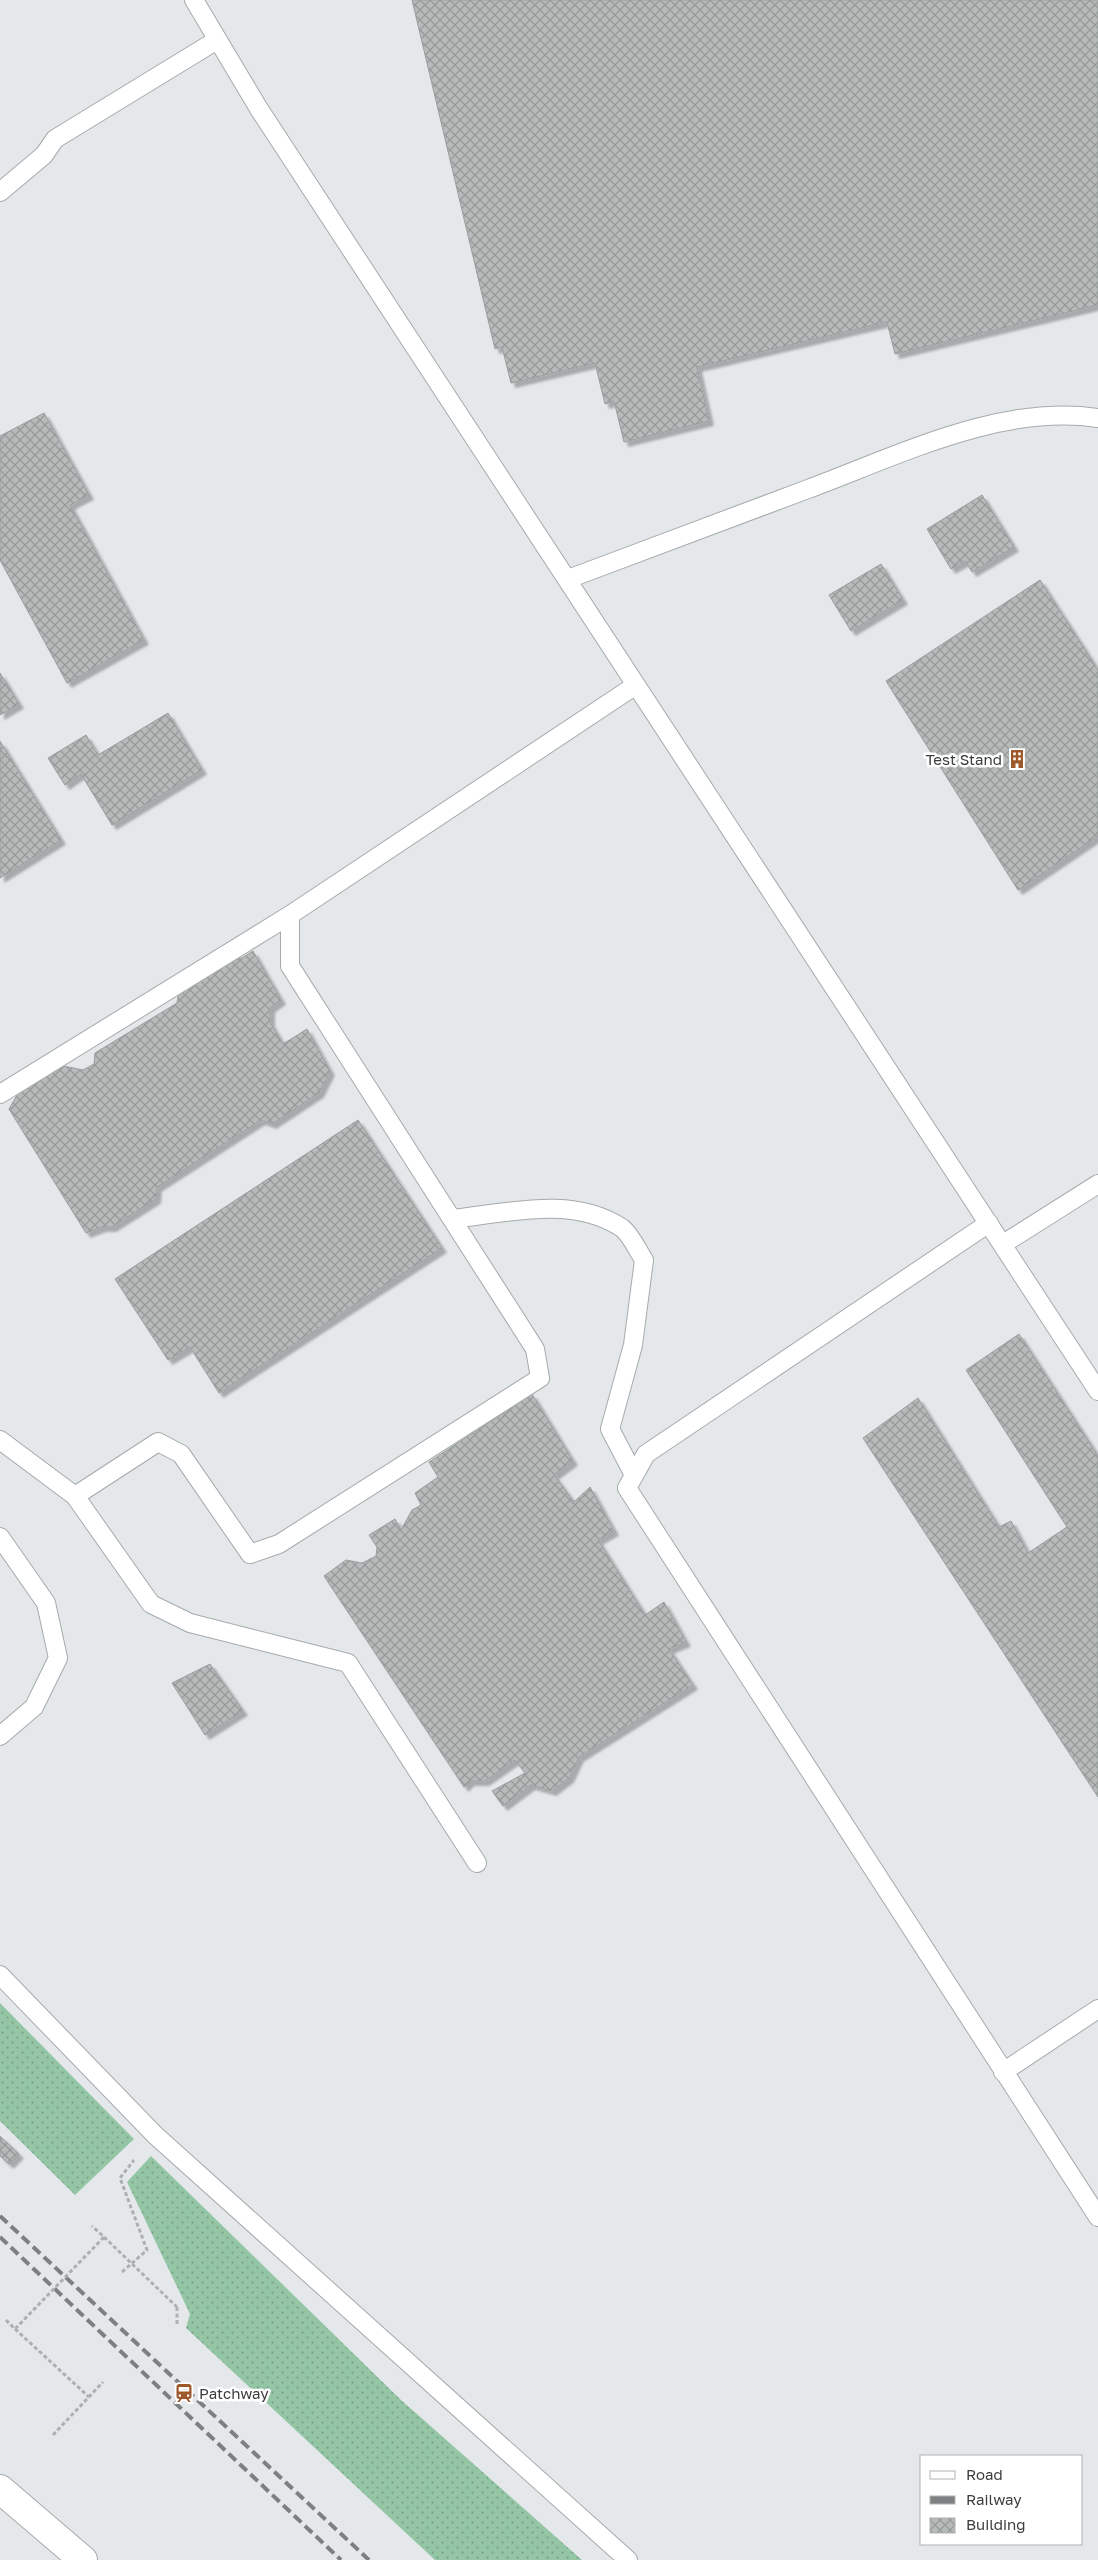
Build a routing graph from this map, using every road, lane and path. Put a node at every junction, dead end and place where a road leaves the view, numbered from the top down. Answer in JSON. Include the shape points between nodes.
{"nodes":[{"id":1,"x":194,"y":0,"type":"edge"},
{"id":2,"x":217,"y":40,"type":"junction"},
{"id":3,"x":0,"y":192,"type":"edge"},
{"id":4,"x":1098,"y":418,"type":"edge"},
{"id":5,"x":568,"y":579,"type":"junction"},
{"id":6,"x":636,"y":684,"type":"junction"},
{"id":7,"x":290,"y":915,"type":"junction"},
{"id":8,"x":0,"y":1094,"type":"edge"},
{"id":9,"x":1098,"y":1184,"type":"edge"},
{"id":10,"x":452,"y":1220,"type":"junction"},
{"id":11,"x":989,"y":1223,"type":"junction"},
{"id":12,"x":1003,"y":1244,"type":"junction"},
{"id":13,"x":1098,"y":1391,"type":"edge"},
{"id":14,"x":0,"y":1440,"type":"edge"},
{"id":15,"x":634,"y":1475,"type":"junction"},
{"id":16,"x":75,"y":1496,"type":"junction"},
{"id":17,"x":0,"y":1537,"type":"edge"},
{"id":18,"x":0,"y":1736,"type":"edge"},
{"id":19,"x":477,"y":1863,"type":"dead end"},
{"id":20,"x":0,"y":1975,"type":"edge"},
{"id":21,"x":1098,"y":2009,"type":"edge"},
{"id":22,"x":1003,"y":2072,"type":"junction"},
{"id":23,"x":130,"y":2165,"type":"dead end"},
{"id":24,"x":1098,"y":2217,"type":"edge"},
{"id":25,"x":92,"y":2226,"type":"dead end"},
{"id":26,"x":104,"y":2237,"type":"junction"},
{"id":27,"x":122,"y":2272,"type":"dead end"},
{"id":28,"x":6,"y":2320,"type":"dead end"},
{"id":29,"x":178,"y":2326,"type":"dead end"},
{"id":30,"x":15,"y":2329,"type":"junction"},
{"id":31,"x":103,"y":2382,"type":"dead end"},
{"id":32,"x":89,"y":2397,"type":"junction"},
{"id":33,"x":54,"y":2435,"type":"dead end"},
{"id":34,"x":0,"y":2489,"type":"edge"},
{"id":35,"x":83,"y":2560,"type":"edge"},
{"id":36,"x":628,"y":2560,"type":"edge"}],
"edges":[{"from":1,"to":2,"type":"lane"},
{"from":2,"to":3,"type":"lane","via":[[55,139],[44,155]]},
{"from":2,"to":5,"type":"lane"},
{"from":4,"to":5,"type":"lane","via":[[1077,415],[1028,417],[952,435]]},
{"from":5,"to":6,"type":"lane"},
{"from":6,"to":7,"type":"lane"},
{"from":6,"to":11,"type":"lane"},
{"from":7,"to":8,"type":"lane"},
{"from":7,"to":10,"type":"lane","via":[[290,966]]},
{"from":9,"to":12,"type":"lane"},
{"from":10,"to":15,"type":"lane","via":[[552,1208],[590,1212],[623,1229],[644,1260],[633,1345],[610,1429]]},
{"from":10,"to":16,"type":"lane","via":[[535,1349],[540,1378],[279,1544],[250,1554],[181,1454],[158,1442]]},
{"from":11,"to":12,"type":"lane"},
{"from":11,"to":15,"type":"lane","via":[[646,1454]]},
{"from":12,"to":13,"type":"lane"},
{"from":14,"to":16,"type":"lane"},
{"from":15,"to":22,"type":"lane","via":[[627,1488]]},
{"from":16,"to":19,"type":"lane","via":[[151,1604],[190,1623],[348,1663]]},
{"from":17,"to":18,"type":"lane","via":[[46,1603],[58,1658],[34,1707]]},
{"from":20,"to":36,"type":"lane","via":[[156,2135]]},
{"from":21,"to":22,"type":"lane"},
{"from":22,"to":24,"type":"lane"},
{"from":23,"to":27,"type":"path","via":[[120,2178],[147,2250]]},
{"from":25,"to":26,"type":"path","bridge":true},
{"from":26,"to":29,"type":"path","bridge":true,"via":[[176,2307]]},
{"from":26,"to":30,"type":"path","bridge":true},
{"from":28,"to":30,"type":"path","bridge":true},
{"from":30,"to":32,"type":"path"},
{"from":31,"to":32,"type":"path"},
{"from":32,"to":33,"type":"path"},
{"from":34,"to":35,"type":"street"}]}
